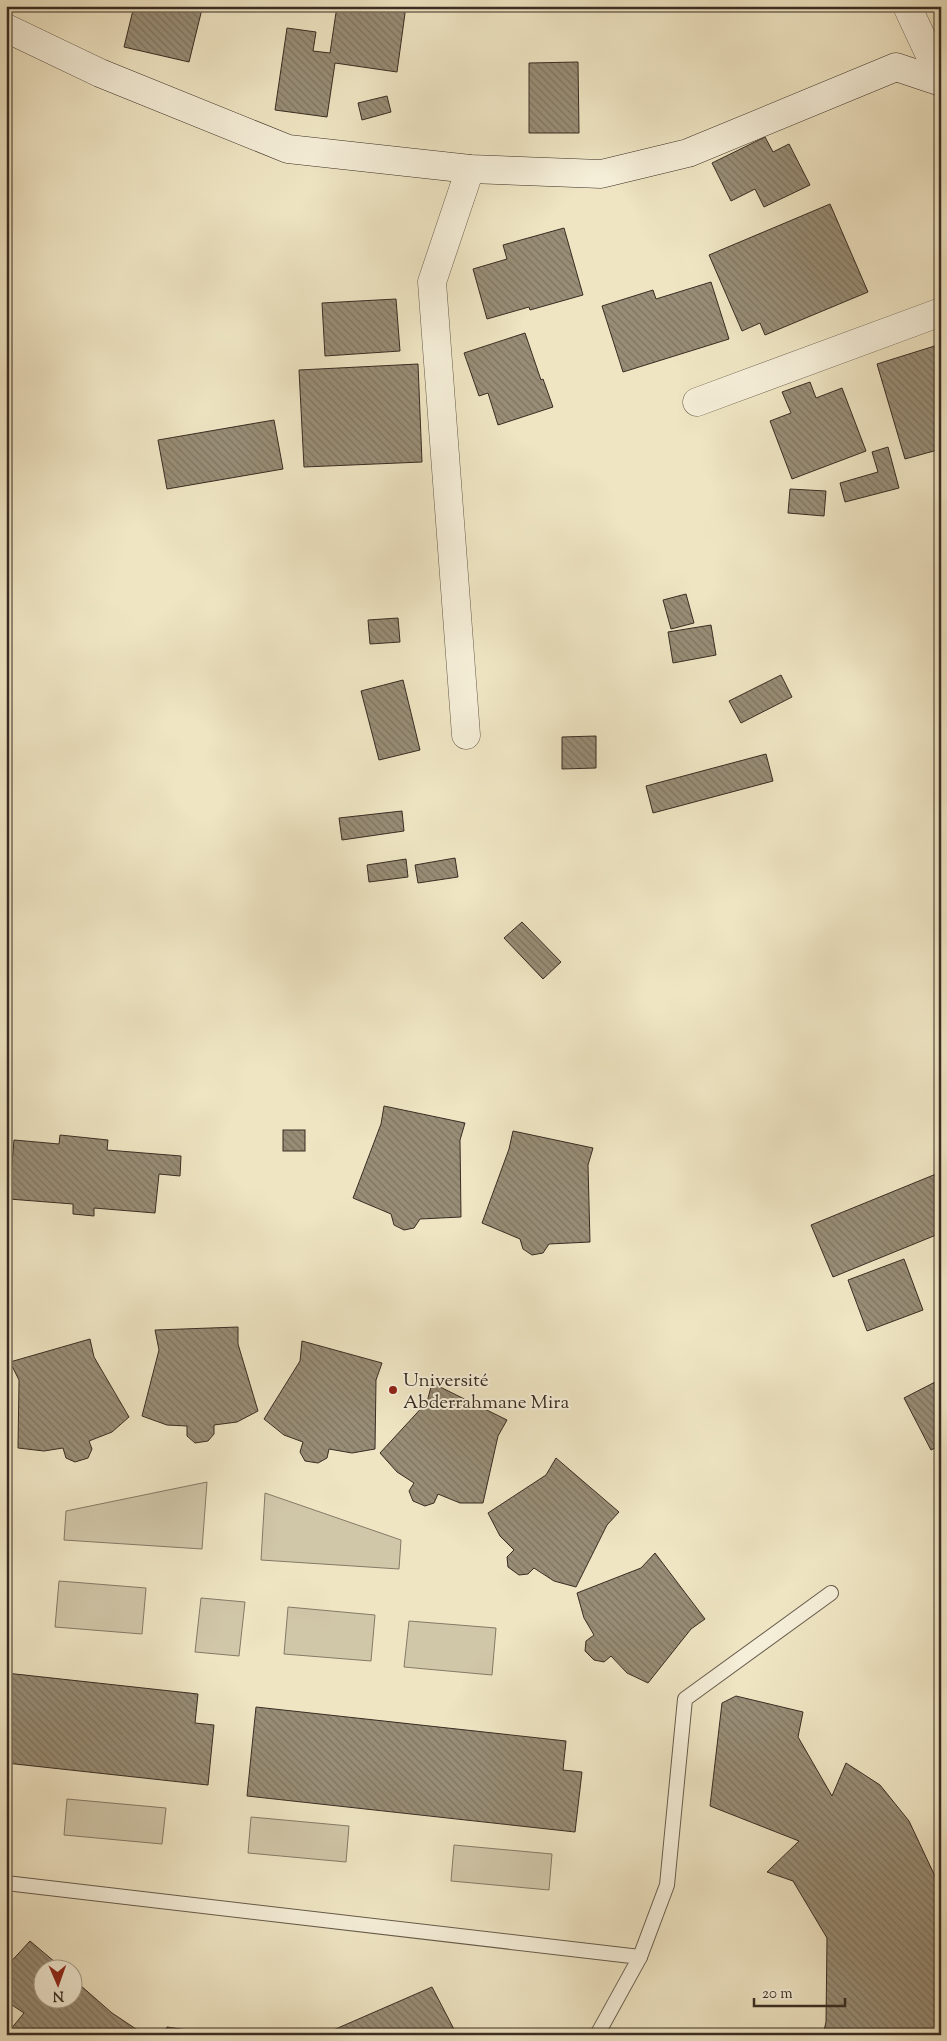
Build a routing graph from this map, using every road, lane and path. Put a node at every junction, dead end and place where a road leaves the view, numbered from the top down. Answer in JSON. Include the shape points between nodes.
{"nodes":[{"id":1,"x":907,"y":6,"type":"edge"},
{"id":2,"x":6,"y":28,"type":"edge"},
{"id":3,"x":941,"y":80,"type":"edge"},
{"id":4,"x":470,"y":169,"type":"junction"},
{"id":5,"x":941,"y":312,"type":"edge"},
{"id":6,"x":697,"y":402,"type":"dead end"},
{"id":7,"x":466,"y":735,"type":"dead end"},
{"id":8,"x":830,"y":1594,"type":"dead end"},
{"id":9,"x":6,"y":1883,"type":"edge"},
{"id":10,"x":640,"y":1957,"type":"junction"},
{"id":11,"x":597,"y":2035,"type":"edge"}],
"edges":[{"from":1,"to":3,"type":"street"},
{"from":2,"to":4,"type":"street","via":[[100,72],[288,149]]},
{"from":3,"to":4,"type":"street","via":[[896,67],[688,153],[601,174]]},
{"from":4,"to":7,"type":"street","via":[[432,282]]},
{"from":5,"to":6,"type":"street"},
{"from":8,"to":10,"type":"lane","via":[[685,1699],[668,1885]]},
{"from":9,"to":10,"type":"lane"},
{"from":10,"to":11,"type":"lane"}]}
